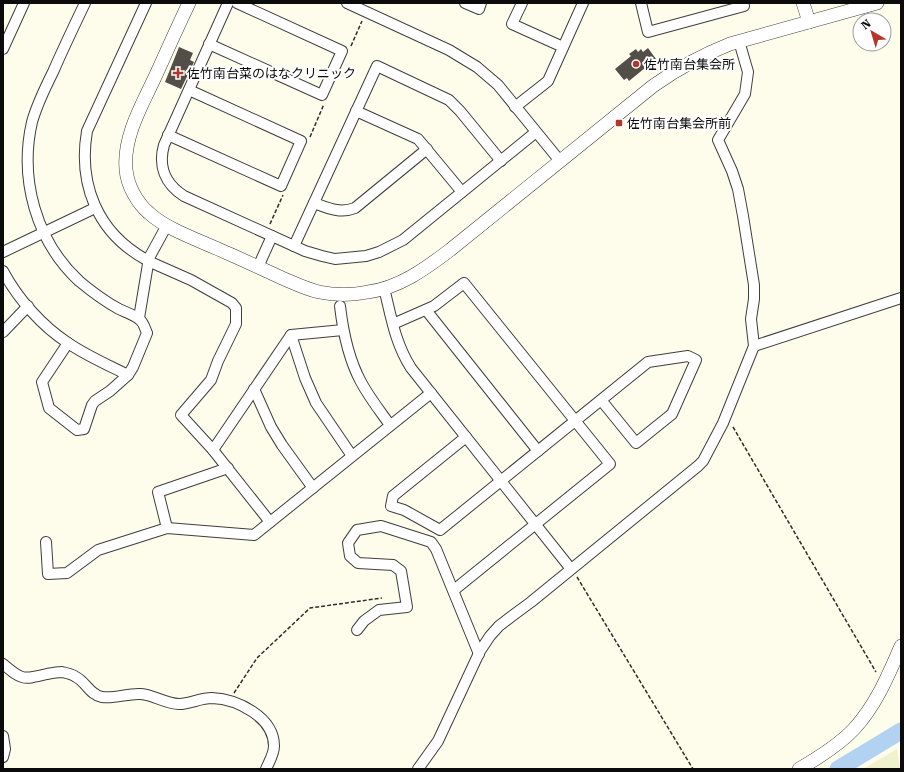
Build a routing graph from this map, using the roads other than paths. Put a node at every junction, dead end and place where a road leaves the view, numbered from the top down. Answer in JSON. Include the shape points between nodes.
{"nodes":[{"id":1,"x":24,"y":3,"type":"edge"},
{"id":2,"x":85,"y":3,"type":"edge"},
{"id":3,"x":146,"y":3,"type":"edge"},
{"id":4,"x":189,"y":3,"type":"edge"},
{"id":5,"x":228,"y":3,"type":"edge"},
{"id":6,"x":237,"y":3,"type":"edge"},
{"id":7,"x":347,"y":3,"type":"edge"},
{"id":8,"x":465,"y":3,"type":"edge"},
{"id":9,"x":481,"y":3,"type":"edge"},
{"id":10,"x":522,"y":3,"type":"edge"},
{"id":11,"x":582,"y":3,"type":"edge"},
{"id":12,"x":640,"y":3,"type":"edge"},
{"id":13,"x":743,"y":3,"type":"edge"},
{"id":14,"x":803,"y":3,"type":"edge"},
{"id":15,"x":877,"y":3,"type":"edge"},
{"id":16,"x":809,"y":22,"type":"junction"},
{"id":17,"x":740,"y":41,"type":"junction"},
{"id":18,"x":209,"y":44,"type":"junction"},
{"id":19,"x":563,"y":47,"type":"junction"},
{"id":20,"x":3,"y":49,"type":"edge"},
{"id":21,"x":189,"y":90,"type":"junction"},
{"id":22,"x":515,"y":106,"type":"junction"},
{"id":23,"x":356,"y":111,"type":"junction"},
{"id":24,"x":536,"y":132,"type":"junction"},
{"id":25,"x":168,"y":135,"type":"junction"},
{"id":26,"x":427,"y":149,"type":"junction"},
{"id":27,"x":501,"y":161,"type":"junction"},
{"id":28,"x":560,"y":161,"type":"junction"},
{"id":29,"x":462,"y":192,"type":"junction"},
{"id":30,"x":314,"y":203,"type":"junction"},
{"id":31,"x":95,"y":208,"type":"junction"},
{"id":32,"x":167,"y":225,"type":"junction"},
{"id":33,"x":44,"y":233,"type":"junction"},
{"id":34,"x":270,"y":233,"type":"junction"},
{"id":35,"x":294,"y":246,"type":"junction"},
{"id":36,"x":3,"y":252,"type":"edge"},
{"id":37,"x":149,"y":259,"type":"junction"},
{"id":38,"x":258,"y":267,"type":"junction"},
{"id":39,"x":3,"y":271,"type":"edge"},
{"id":40,"x":384,"y":288,"type":"junction"},
{"id":41,"x":901,"y":298,"type":"edge"},
{"id":42,"x":28,"y":306,"type":"junction"},
{"id":43,"x":340,"y":306,"type":"dead end"},
{"id":44,"x":426,"y":310,"type":"junction"},
{"id":45,"x":139,"y":318,"type":"junction"},
{"id":46,"x":393,"y":324,"type":"junction"},
{"id":47,"x":343,"y":330,"type":"junction"},
{"id":48,"x":3,"y":332,"type":"edge"},
{"id":49,"x":291,"y":335,"type":"junction"},
{"id":50,"x":68,"y":343,"type":"junction"},
{"id":51,"x":754,"y":346,"type":"junction"},
{"id":52,"x":128,"y":375,"type":"junction"},
{"id":53,"x":254,"y":389,"type":"junction"},
{"id":54,"x":431,"y":393,"type":"junction"},
{"id":55,"x":602,"y":400,"type":"junction"},
{"id":56,"x":576,"y":421,"type":"junction"},
{"id":57,"x":390,"y":426,"type":"junction"},
{"id":58,"x":466,"y":437,"type":"junction"},
{"id":59,"x":213,"y":450,"type":"junction"},
{"id":60,"x":538,"y":451,"type":"junction"},
{"id":61,"x":352,"y":456,"type":"junction"},
{"id":62,"x":228,"y":468,"type":"junction"},
{"id":63,"x":501,"y":481,"type":"junction"},
{"id":64,"x":313,"y":488,"type":"junction"},
{"id":65,"x":270,"y":522,"type":"junction"},
{"id":66,"x":536,"y":524,"type":"junction"},
{"id":67,"x":167,"y":528,"type":"junction"},
{"id":68,"x":46,"y":542,"type":"dead end"},
{"id":69,"x":572,"y":569,"type":"junction"},
{"id":70,"x":454,"y":590,"type":"junction"},
{"id":71,"x":357,"y":630,"type":"dead end"},
{"id":72,"x":901,"y":646,"type":"edge"},
{"id":73,"x":479,"y":654,"type":"junction"},
{"id":74,"x":3,"y":664,"type":"edge"},
{"id":75,"x":3,"y":736,"type":"edge"},
{"id":76,"x":3,"y":757,"type":"edge"},
{"id":77,"x":266,"y":769,"type":"edge"},
{"id":78,"x":418,"y":769,"type":"edge"},
{"id":79,"x":800,"y":769,"type":"edge"}],
"edges":[{"from":1,"to":20,"type":"street"},
{"from":2,"to":33,"type":"street","via":[[38,103],[29,140],[29,178]]},
{"from":3,"to":31,"type":"street","via":[[87,131],[85,177]]},
{"from":4,"to":32,"type":"street","via":[[132,130],[125,157],[129,184],[135,196],[148,213]]},
{"from":5,"to":18,"type":"street"},
{"from":6,"to":18,"type":"street","via":[[342,51],[322,95]]},
{"from":7,"to":22,"type":"street","via":[[464,58],[498,85]]},
{"from":8,"to":9,"type":"street","via":[[478,9]]},
{"from":10,"to":19,"type":"street","via":[[512,24]]},
{"from":11,"to":19,"type":"street"},
{"from":12,"to":13,"type":"street","via":[[648,32],[744,6]]},
{"from":14,"to":16,"type":"street"},
{"from":15,"to":16,"type":"street"},
{"from":16,"to":17,"type":"street"},
{"from":17,"to":28,"type":"street","via":[[707,53],[669,75]]},
{"from":17,"to":51,"type":"street","via":[[748,72],[745,94],[718,140],[732,171],[743,216],[754,285],[751,319]]},
{"from":18,"to":21,"type":"street"},
{"from":19,"to":22,"type":"street","via":[[548,81]]},
{"from":21,"to":25,"type":"street"},
{"from":21,"to":25,"type":"street","via":[[301,141],[281,186]]},
{"from":22,"to":24,"type":"street"},
{"from":23,"to":26,"type":"street","via":[[418,139]]},
{"from":23,"to":27,"type":"street","via":[[376,66],[449,100]]},
{"from":23,"to":30,"type":"street"},
{"from":24,"to":27,"type":"street"},
{"from":24,"to":28,"type":"street"},
{"from":25,"to":34,"type":"street","via":[[162,152],[162,165],[166,178],[174,189],[184,196]]},
{"from":26,"to":29,"type":"street"},
{"from":26,"to":30,"type":"street","via":[[354,208],[336,211]]},
{"from":27,"to":29,"type":"street"},
{"from":28,"to":40,"type":"street","via":[[424,270]]},
{"from":29,"to":35,"type":"street","via":[[403,240],[379,252],[335,259]]},
{"from":30,"to":35,"type":"street"},
{"from":31,"to":33,"type":"street"},
{"from":31,"to":37,"type":"street","via":[[126,247]]},
{"from":32,"to":37,"type":"street"},
{"from":32,"to":38,"type":"street"},
{"from":33,"to":36,"type":"street"},
{"from":33,"to":45,"type":"street","via":[[53,250],[78,280],[96,295]]},
{"from":34,"to":35,"type":"street"},
{"from":34,"to":38,"type":"street"},
{"from":37,"to":45,"type":"street"},
{"from":37,"to":59,"type":"street","via":[[232,303],[236,308],[236,324],[211,380],[181,415]]},
{"from":38,"to":40,"type":"street","via":[[319,292],[368,292]]},
{"from":39,"to":42,"type":"street"},
{"from":40,"to":46,"type":"street"},
{"from":41,"to":51,"type":"street"},
{"from":42,"to":48,"type":"street"},
{"from":42,"to":50,"type":"street","via":[[44,324]]},
{"from":43,"to":47,"type":"street"},
{"from":44,"to":46,"type":"street"},
{"from":44,"to":56,"type":"street","via":[[464,283]]},
{"from":44,"to":60,"type":"street"},
{"from":45,"to":52,"type":"street","via":[[147,333]]},
{"from":46,"to":54,"type":"street","via":[[405,358]]},
{"from":47,"to":49,"type":"street"},
{"from":47,"to":57,"type":"street","via":[[347,349],[361,383]]},
{"from":49,"to":53,"type":"street"},
{"from":49,"to":61,"type":"street","via":[[316,403]]},
{"from":50,"to":52,"type":"street"},
{"from":50,"to":52,"type":"street","via":[[42,382],[49,408],[76,430],[84,429],[95,401]]},
{"from":51,"to":69,"type":"street","via":[[723,423],[703,460]]},
{"from":53,"to":59,"type":"street"},
{"from":53,"to":64,"type":"street","via":[[271,427]]},
{"from":54,"to":57,"type":"street"},
{"from":54,"to":58,"type":"street"},
{"from":55,"to":55,"type":"street","via":[[648,362],[688,356],[696,360],[672,414],[636,443]]},
{"from":55,"to":56,"type":"street"},
{"from":56,"to":60,"type":"street"},
{"from":56,"to":66,"type":"street","via":[[610,464]]},
{"from":57,"to":61,"type":"street"},
{"from":58,"to":63,"type":"street"},
{"from":58,"to":63,"type":"street","via":[[393,496],[391,506],[404,510],[440,530]]},
{"from":59,"to":62,"type":"street"},
{"from":60,"to":63,"type":"street"},
{"from":61,"to":64,"type":"street"},
{"from":62,"to":65,"type":"street"},
{"from":62,"to":67,"type":"street","via":[[158,492]]},
{"from":63,"to":66,"type":"street"},
{"from":64,"to":65,"type":"street"},
{"from":65,"to":67,"type":"street","via":[[254,535]]},
{"from":66,"to":69,"type":"street"},
{"from":66,"to":70,"type":"street"},
{"from":67,"to":68,"type":"street","via":[[98,550],[67,573],[48,574]]},
{"from":69,"to":73,"type":"street","via":[[499,626]]},
{"from":70,"to":71,"type":"street","via":[[431,542],[381,526],[357,530],[348,543],[350,556],[358,563],[393,565],[401,571],[407,607],[379,610]]},
{"from":70,"to":73,"type":"street"},
{"from":72,"to":79,"type":"street","via":[[884,685],[854,730]]},
{"from":73,"to":78,"type":"street","via":[[438,741]]},
{"from":74,"to":77,"type":"street","via":[[17,676],[24,678],[60,672],[76,676],[94,694],[103,697],[136,694],[179,704],[211,698],[241,705],[257,715],[271,732],[274,746]]},
{"from":75,"to":76,"type":"street"}]}
